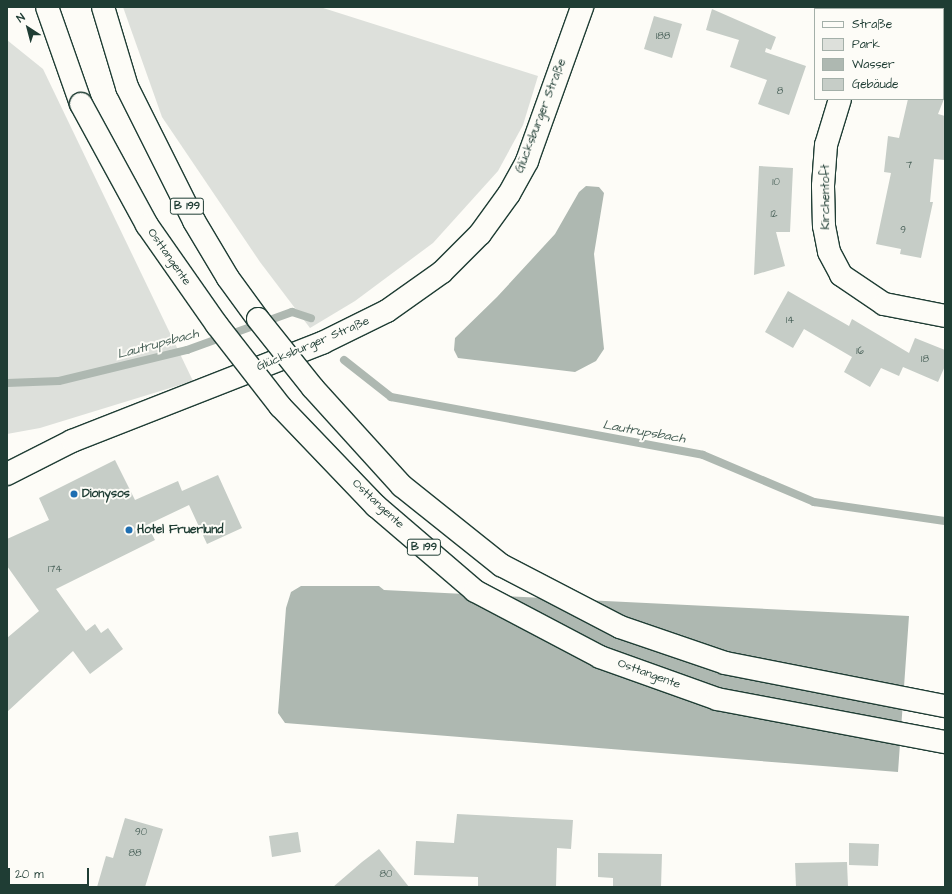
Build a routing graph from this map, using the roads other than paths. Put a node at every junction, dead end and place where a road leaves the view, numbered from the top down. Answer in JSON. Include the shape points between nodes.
{"nodes":[{"id":1,"x":47,"y":7,"type":"edge"},
{"id":2,"x":103,"y":7,"type":"edge"},
{"id":3,"x":582,"y":7,"type":"edge"},
{"id":4,"x":840,"y":100,"type":"edge"},
{"id":5,"x":945,"y":316,"type":"edge"},
{"id":6,"x":7,"y":474,"type":"edge"},
{"id":7,"x":945,"y":706,"type":"edge"},
{"id":8,"x":945,"y":742,"type":"edge"}],
"edges":[{"from":1,"to":8,"type":"main road","name":"Osttangente","number":"B 199","bridge":true,"via":[[81,104],[147,225],[216,325],[280,406],[376,506],[475,591],[600,657],[717,699]]},
{"from":2,"to":7,"type":"main road","number":"B 199","bridge":true,"via":[[127,87],[194,221],[228,278],[314,388],[402,486],[501,565],[620,627],[725,663]]},
{"from":3,"to":6,"type":"main road","name":"Glücksburger Straße","via":[[527,160],[509,194],[480,234],[442,272],[387,312],[322,343],[72,441]]},
{"from":4,"to":5,"type":"main road","name":"Kirchentoft","via":[[826,145],[823,186],[824,226],[829,252],[841,275],[884,304]]}]}
